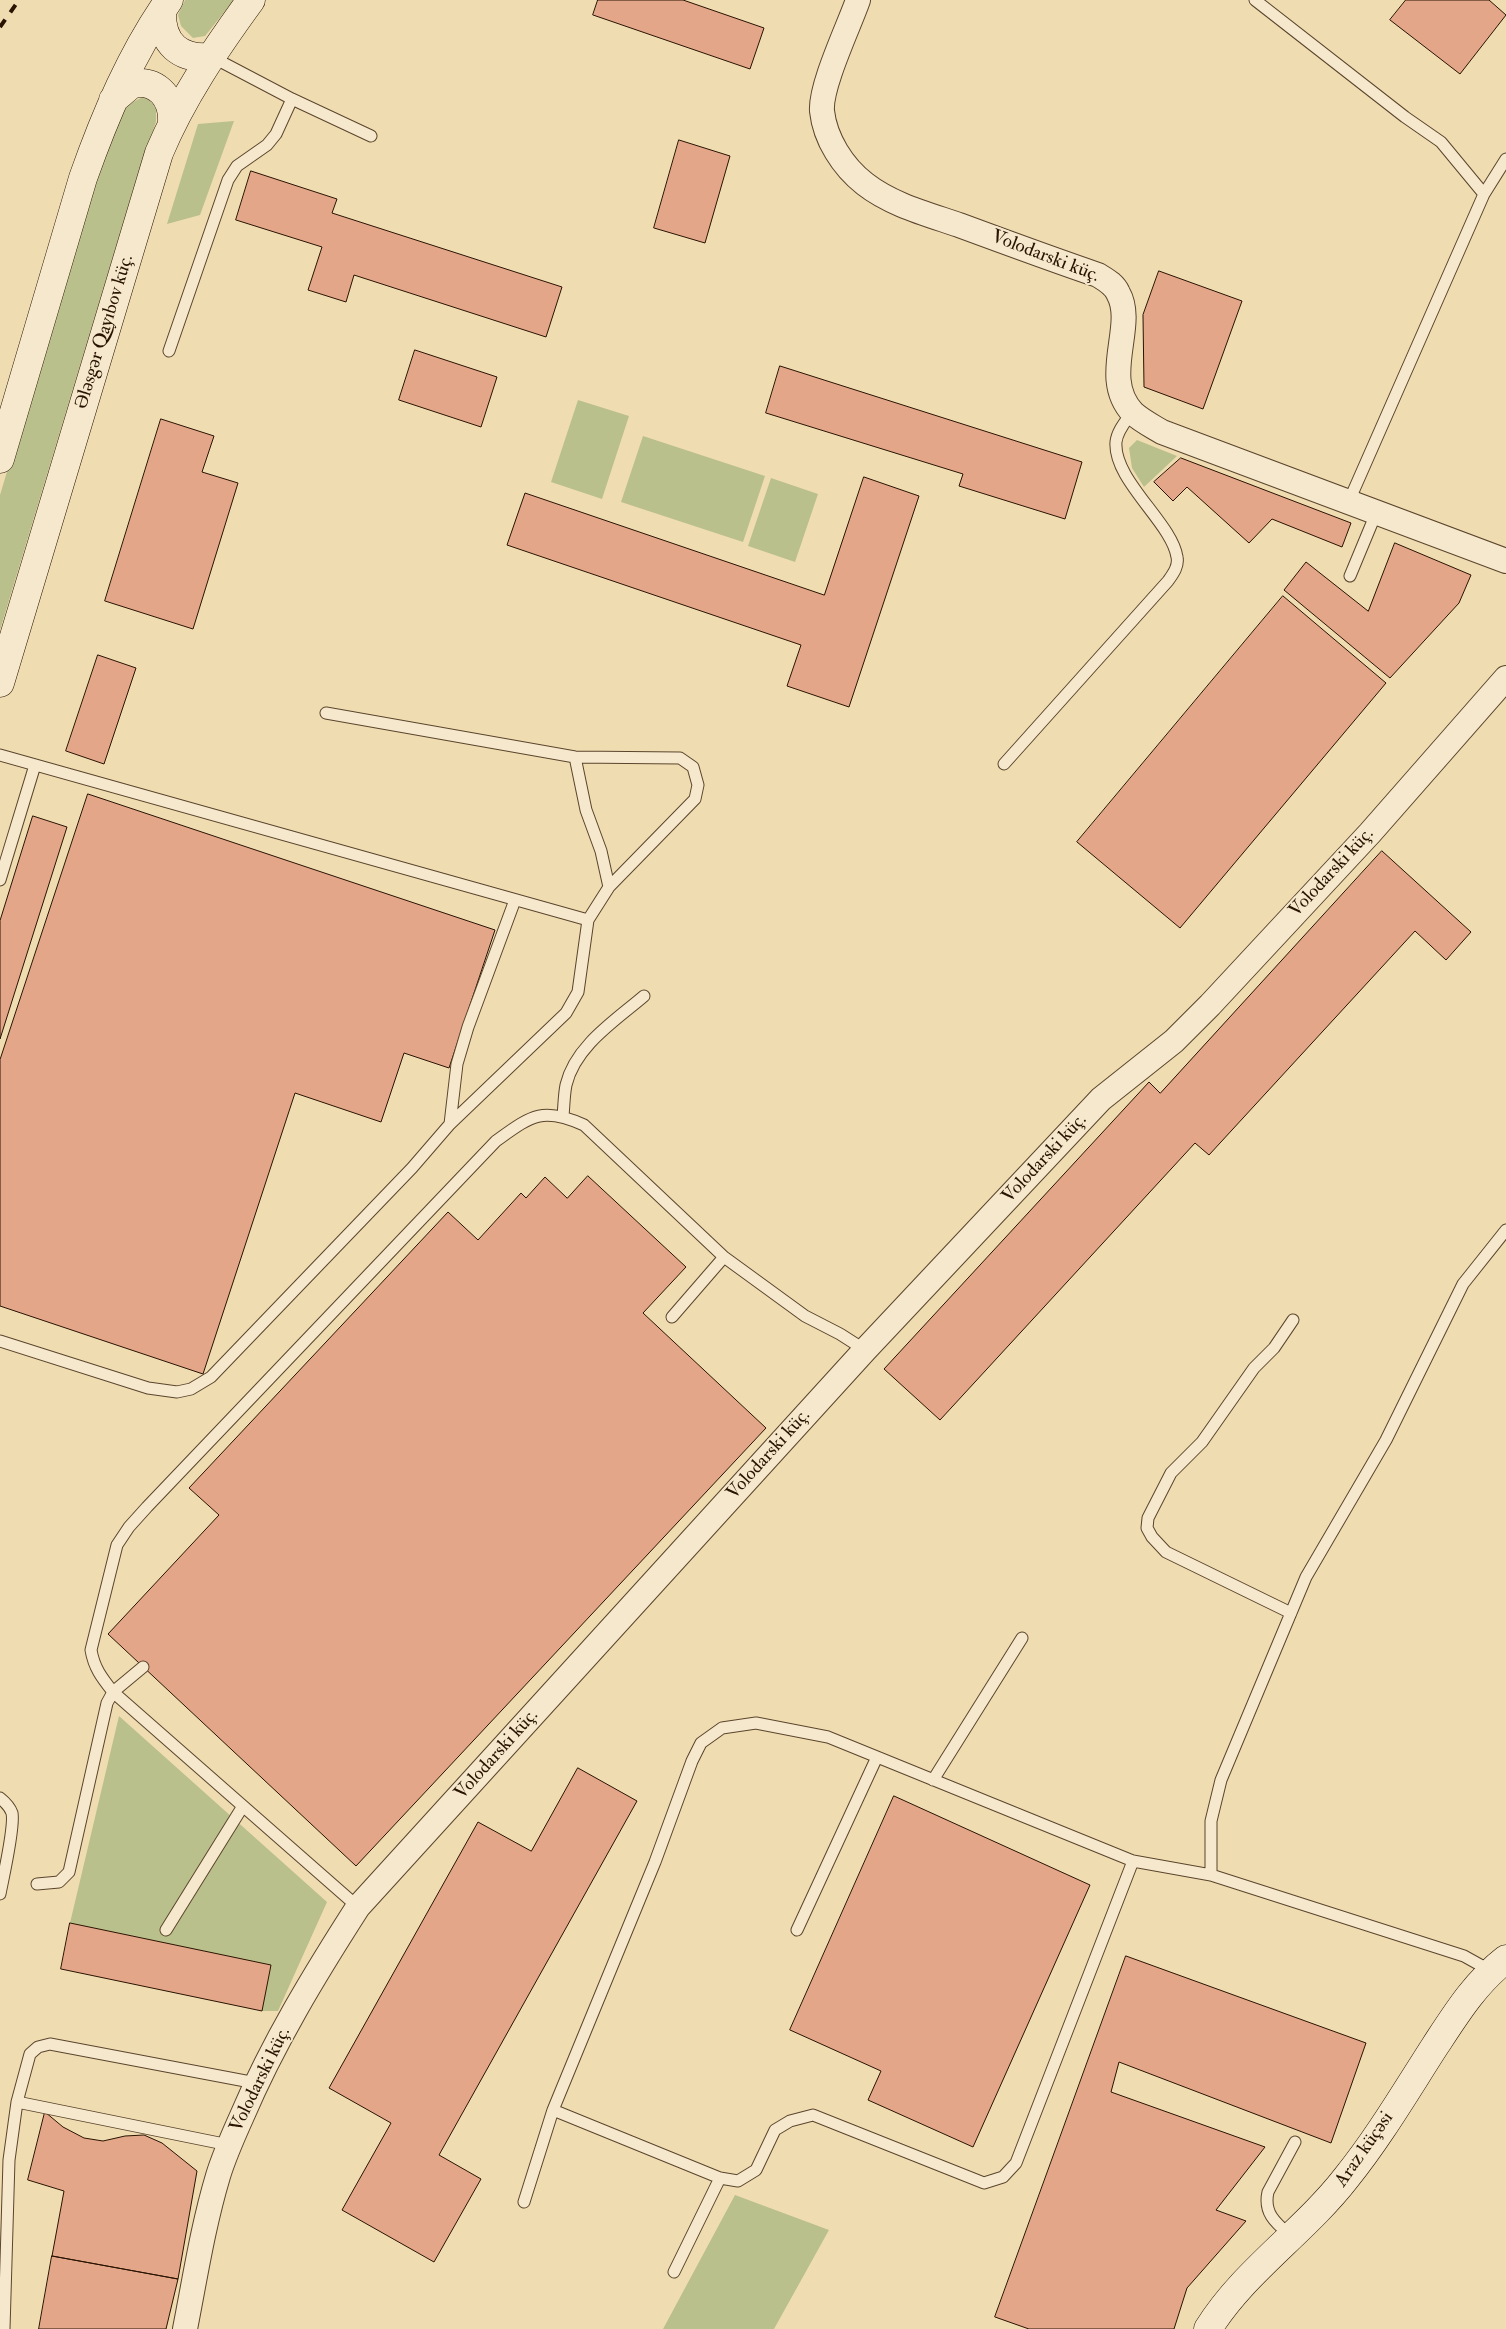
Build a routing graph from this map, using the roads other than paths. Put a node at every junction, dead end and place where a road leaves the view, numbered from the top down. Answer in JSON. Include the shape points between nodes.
{"nodes":[{"id":1,"x":251,"y":0,"type":"edge"},
{"id":2,"x":858,"y":0,"type":"edge"},
{"id":3,"x":1254,"y":0,"type":"edge"},
{"id":4,"x":165,"y":5,"type":"edge"},
{"id":5,"x":212,"y":56,"type":"junction"},
{"id":6,"x":292,"y":99,"type":"junction"},
{"id":7,"x":112,"y":101,"type":"junction"},
{"id":8,"x":172,"y":122,"type":"junction"},
{"id":9,"x":371,"y":136,"type":"dead end"},
{"id":10,"x":1506,"y":160,"type":"edge"},
{"id":11,"x":1484,"y":194,"type":"junction"},
{"id":12,"x":169,"y":351,"type":"dead end"},
{"id":13,"x":1132,"y":412,"type":"junction"},
{"id":14,"x":0,"y":459,"type":"edge"},
{"id":15,"x":1349,"y":500,"type":"junction"},
{"id":16,"x":1377,"y":511,"type":"junction"},
{"id":17,"x":1506,"y":561,"type":"edge"},
{"id":18,"x":1350,"y":576,"type":"dead end"},
{"id":19,"x":1506,"y":678,"type":"edge"},
{"id":20,"x":0,"y":683,"type":"edge"},
{"id":21,"x":326,"y":713,"type":"dead end"},
{"id":22,"x":0,"y":755,"type":"edge"},
{"id":23,"x":575,"y":757,"type":"junction"},
{"id":24,"x":1004,"y":764,"type":"dead end"},
{"id":25,"x":35,"y":765,"type":"junction"},
{"id":26,"x":0,"y":880,"type":"edge"},
{"id":27,"x":609,"y":887,"type":"junction"},
{"id":28,"x":515,"y":900,"type":"junction"},
{"id":29,"x":588,"y":920,"type":"junction"},
{"id":30,"x":644,"y":996,"type":"dead end"},
{"id":31,"x":562,"y":1116,"type":"junction"},
{"id":32,"x":450,"y":1124,"type":"junction"},
{"id":33,"x":1506,"y":1230,"type":"edge"},
{"id":34,"x":724,"y":1257,"type":"junction"},
{"id":35,"x":672,"y":1318,"type":"dead end"},
{"id":36,"x":1293,"y":1320,"type":"dead end"},
{"id":37,"x":0,"y":1341,"type":"edge"},
{"id":38,"x":865,"y":1350,"type":"junction"},
{"id":39,"x":1291,"y":1613,"type":"junction"},
{"id":40,"x":1022,"y":1638,"type":"dead end"},
{"id":41,"x":143,"y":1667,"type":"dead end"},
{"id":42,"x":113,"y":1692,"type":"junction"},
{"id":43,"x":877,"y":1757,"type":"junction"},
{"id":44,"x":933,"y":1780,"type":"junction"},
{"id":45,"x":0,"y":1798,"type":"edge"},
{"id":46,"x":243,"y":1806,"type":"junction"},
{"id":47,"x":1133,"y":1861,"type":"junction"},
{"id":48,"x":1211,"y":1875,"type":"junction"},
{"id":49,"x":37,"y":1884,"type":"dead end"},
{"id":50,"x":0,"y":1894,"type":"edge"},
{"id":51,"x":358,"y":1907,"type":"junction"},
{"id":52,"x":166,"y":1930,"type":"dead end"},
{"id":53,"x":797,"y":1930,"type":"dead end"},
{"id":54,"x":1498,"y":1965,"type":"edge"},
{"id":55,"x":256,"y":2083,"type":"junction"},
{"id":56,"x":17,"y":2102,"type":"junction"},
{"id":57,"x":553,"y":2110,"type":"junction"},
{"id":58,"x":1295,"y":2142,"type":"dead end"},
{"id":59,"x":229,"y":2145,"type":"junction"},
{"id":60,"x":720,"y":2178,"type":"junction"},
{"id":61,"x":524,"y":2202,"type":"dead end"},
{"id":62,"x":1292,"y":2237,"type":"junction"},
{"id":63,"x":674,"y":2272,"type":"dead end"},
{"id":64,"x":4,"y":2329,"type":"edge"},
{"id":65,"x":185,"y":2329,"type":"edge"},
{"id":66,"x":1208,"y":2329,"type":"edge"}],
"edges":[{"from":1,"to":5,"type":"main road","name":"Ələsgər Qayıbov küç."},
{"from":2,"to":13,"type":"street","name":"Volodarski küç.","via":[[824,91],[822,110],[825,130],[832,145],[864,184],[900,204],[1110,282],[1122,304],[1118,376]]},
{"from":3,"to":11,"type":"lane","via":[[1441,142]]},
{"from":4,"to":5,"type":"main road","via":[[161,20],[166,35],[177,50],[194,57]]},
{"from":4,"to":7,"type":"main road"},
{"from":5,"to":6,"type":"lane"},
{"from":5,"to":8,"type":"main road","name":"Ələsgər Qayıbov küç."},
{"from":6,"to":9,"type":"lane"},
{"from":6,"to":12,"type":"lane","via":[[276,134],[267,145],[237,166],[228,180]]},
{"from":7,"to":8,"type":"main road","via":[[133,83],[149,84],[165,94],[170,103]]},
{"from":7,"to":14,"type":"main road","via":[[84,178]]},
{"from":8,"to":20,"type":"main road","name":"Ələsgər Qayıbov küç.","via":[[148,188]]},
{"from":10,"to":11,"type":"lane"},
{"from":11,"to":15,"type":"lane"},
{"from":13,"to":15,"type":"street","name":"Volodarski küç.","via":[[1162,432]]},
{"from":13,"to":24,"type":"lane","via":[[1116,442],[1118,459],[1173,543],[1178,558],[1176,569]]},
{"from":15,"to":16,"type":"street","name":"Volodarski küç."},
{"from":16,"to":17,"type":"street","name":"Volodarski küç."},
{"from":16,"to":18,"type":"lane"},
{"from":19,"to":38,"type":"street","name":"Volodarski küç.","via":[[1370,832],[1210,1004],[1174,1041],[1101,1099]]},
{"from":21,"to":23,"type":"lane"},
{"from":22,"to":25,"type":"lane"},
{"from":23,"to":27,"type":"lane","via":[[582,796],[602,850]]},
{"from":23,"to":27,"type":"lane","via":[[680,758],[693,767],[698,785],[695,799]]},
{"from":25,"to":26,"type":"lane"},
{"from":25,"to":28,"type":"lane"},
{"from":27,"to":29,"type":"lane"},
{"from":28,"to":29,"type":"lane"},
{"from":28,"to":32,"type":"lane","via":[[457,1064]]},
{"from":29,"to":32,"type":"lane","via":[[578,992],[566,1013]]},
{"from":30,"to":31,"type":"lane","via":[[593,1040],[574,1064],[566,1084]]},
{"from":31,"to":34,"type":"lane","via":[[584,1125]]},
{"from":31,"to":42,"type":"lane","via":[[539,1116],[496,1141],[129,1527],[117,1545],[90,1650],[98,1674]]},
{"from":32,"to":37,"type":"lane","via":[[412,1168],[211,1376],[191,1389],[177,1392],[148,1388]]},
{"from":33,"to":39,"type":"lane","via":[[1463,1284],[1386,1440],[1306,1577]]},
{"from":34,"to":35,"type":"lane"},
{"from":34,"to":38,"type":"lane","via":[[805,1316]]},
{"from":36,"to":39,"type":"lane","via":[[1274,1348],[1254,1368],[1202,1442],[1171,1473],[1148,1518],[1147,1528],[1166,1552]]},
{"from":38,"to":51,"type":"street","name":"Volodarski küç."},
{"from":39,"to":48,"type":"lane","via":[[1221,1780],[1211,1821]]},
{"from":40,"to":44,"type":"lane"},
{"from":41,"to":42,"type":"lane"},
{"from":42,"to":46,"type":"lane"},
{"from":42,"to":49,"type":"lane","via":[[104,1712],[69,1872],[59,1882]]},
{"from":43,"to":44,"type":"lane"},
{"from":43,"to":53,"type":"lane"},
{"from":43,"to":57,"type":"lane","via":[[828,1737],[756,1723],[722,1728],[700,1743]]},
{"from":44,"to":47,"type":"lane"},
{"from":45,"to":50,"type":"lane","via":[[12,1814]]},
{"from":46,"to":51,"type":"lane"},
{"from":46,"to":52,"type":"lane"},
{"from":47,"to":48,"type":"lane"},
{"from":47,"to":60,"type":"lane","via":[[1016,2162],[1003,2177],[984,2183],[813,2116],[790,2121],[775,2130],[756,2170],[738,2181]]},
{"from":48,"to":54,"type":"lane"},
{"from":51,"to":55,"type":"street","name":"Volodarski küç.","via":[[326,1956]]},
{"from":54,"to":62,"type":"main road","name":"Araz küçəsi","via":[[1469,1994],[1363,2156]]},
{"from":55,"to":56,"type":"lane","via":[[50,2044],[38,2047],[30,2054]]},
{"from":55,"to":59,"type":"street","name":"Volodarski küç."},
{"from":56,"to":59,"type":"lane"},
{"from":56,"to":64,"type":"lane","via":[[9,2160]]},
{"from":57,"to":60,"type":"lane"},
{"from":57,"to":61,"type":"lane"},
{"from":58,"to":62,"type":"lane","via":[[1266,2200],[1268,2212]]},
{"from":59,"to":65,"type":"street","name":"Volodarski küç.","via":[[218,2176]]},
{"from":60,"to":63,"type":"lane"},
{"from":62,"to":66,"type":"main road","name":"Araz küçəsi","via":[[1232,2296]]}]}
